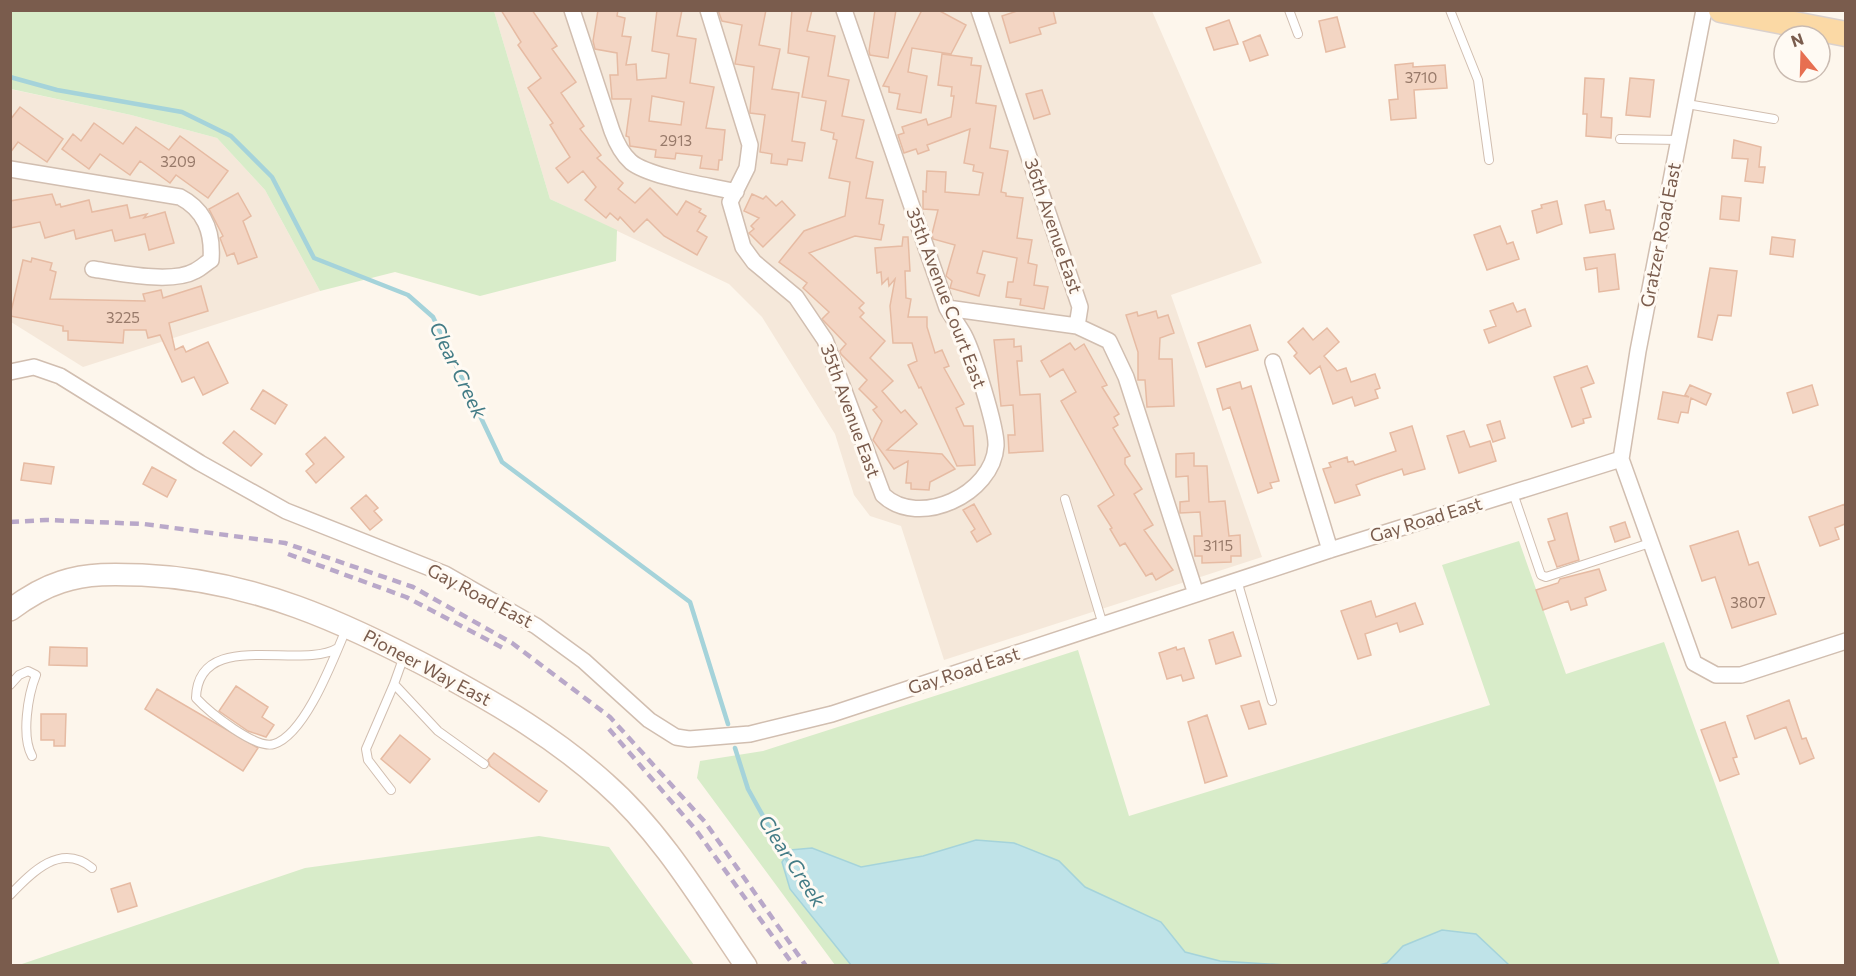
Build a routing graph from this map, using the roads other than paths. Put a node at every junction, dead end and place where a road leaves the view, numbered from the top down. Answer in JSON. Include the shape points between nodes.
{"nodes":[{"id":1,"x":572,"y":10,"type":"edge"},
{"id":2,"x":708,"y":10,"type":"edge"},
{"id":3,"x":844,"y":10,"type":"edge"},
{"id":4,"x":980,"y":10,"type":"edge"},
{"id":5,"x":1289,"y":10,"type":"edge"},
{"id":6,"x":1450,"y":10,"type":"edge"},
{"id":7,"x":1704,"y":10,"type":"edge"},
{"id":8,"x":1721,"y":10,"type":"edge"},
{"id":9,"x":1298,"y":34,"type":"dead end"},
{"id":10,"x":1845,"y":34,"type":"edge"},
{"id":11,"x":1687,"y":104,"type":"junction"},
{"id":12,"x":1774,"y":119,"type":"dead end"},
{"id":13,"x":1620,"y":139,"type":"dead end"},
{"id":14,"x":1680,"y":140,"type":"junction"},
{"id":15,"x":1489,"y":160,"type":"dead end"},
{"id":16,"x":10,"y":169,"type":"edge"},
{"id":17,"x":735,"y":192,"type":"junction"},
{"id":18,"x":93,"y":269,"type":"dead end"},
{"id":19,"x":947,"y":308,"type":"junction"},
{"id":20,"x":1077,"y":326,"type":"junction"},
{"id":21,"x":1273,"y":362,"type":"dead end"},
{"id":22,"x":10,"y":372,"type":"edge"},
{"id":23,"x":1621,"y":459,"type":"junction"},
{"id":24,"x":1513,"y":493,"type":"junction"},
{"id":25,"x":1065,"y":499,"type":"dead end"},
{"id":26,"x":950,"y":502,"type":"joint"},
{"id":27,"x":1650,"y":543,"type":"junction"},
{"id":28,"x":1330,"y":550,"type":"junction"},
{"id":29,"x":1237,"y":580,"type":"junction"},
{"id":30,"x":1196,"y":594,"type":"junction"},
{"id":31,"x":10,"y":610,"type":"edge"},
{"id":32,"x":1103,"y":625,"type":"junction"},
{"id":33,"x":347,"y":626,"type":"junction"},
{"id":34,"x":1845,"y":641,"type":"edge"},
{"id":35,"x":338,"y":648,"type":"junction"},
{"id":36,"x":404,"y":654,"type":"junction"},
{"id":37,"x":394,"y":684,"type":"junction"},
{"id":38,"x":10,"y":685,"type":"edge"},
{"id":39,"x":1272,"y":701,"type":"dead end"},
{"id":40,"x":32,"y":756,"type":"dead end"},
{"id":41,"x":484,"y":764,"type":"dead end"},
{"id":42,"x":391,"y":790,"type":"dead end"},
{"id":43,"x":92,"y":868,"type":"dead end"},
{"id":44,"x":10,"y":895,"type":"edge"},
{"id":45,"x":746,"y":966,"type":"edge"}],
"edges":[{"from":1,"to":17,"type":"street","via":[[612,131],[631,162],[654,173]]},
{"from":2,"to":17,"type":"street","name":"35th Avenue East","via":[[750,145],[747,168]]},
{"from":3,"to":19,"type":"street","name":"35th Avenue Court East"},
{"from":4,"to":20,"type":"street","name":"36th Avenue East","via":[[1080,307]]},
{"from":5,"to":9,"type":"lane"},
{"from":6,"to":15,"type":"lane","via":[[1478,80]]},
{"from":7,"to":11,"type":"street","name":"Gratzer Road East"},
{"from":8,"to":10,"type":"main road"},
{"from":11,"to":12,"type":"lane"},
{"from":11,"to":14,"type":"street","name":"Gratzer Road East"},
{"from":13,"to":14,"type":"lane"},
{"from":14,"to":23,"type":"street","name":"Gratzer Road East"},
{"from":16,"to":18,"type":"street","via":[[180,197],[192,203],[205,218],[211,260],[194,272],[141,276]]},
{"from":17,"to":26,"type":"street","name":"35th Avenue East","via":[[730,202],[743,247],[754,262],[796,297],[814,320],[833,359],[883,495],[908,509]]},
{"from":19,"to":20,"type":"street"},
{"from":19,"to":26,"type":"street","name":"35th Avenue Court East","via":[[965,336],[996,443],[995,455],[985,474]]},
{"from":20,"to":30,"type":"street","via":[[1109,341],[1116,353]]},
{"from":21,"to":28,"type":"street"},
{"from":22,"to":32,"type":"street","name":"Gay Road East","via":[[34,368],[60,375],[200,463],[286,511],[445,574],[536,626],[584,661],[649,720],[676,737],[724,737],[793,724]]},
{"from":23,"to":24,"type":"street","name":"Gay Road East"},
{"from":23,"to":27,"type":"street"},
{"from":24,"to":27,"type":"lane","via":[[1541,575],[1546,577]]},
{"from":24,"to":28,"type":"street","name":"Gay Road East"},
{"from":25,"to":32,"type":"lane"},
{"from":27,"to":34,"type":"street","via":[[1688,654],[1704,670],[1725,676],[1741,675]]},
{"from":28,"to":29,"type":"street","name":"Gay Road East"},
{"from":29,"to":30,"type":"street","name":"Gay Road East"},
{"from":29,"to":39,"type":"lane"},
{"from":30,"to":32,"type":"street","name":"Gay Road East"},
{"from":31,"to":33,"type":"main road","name":"Pioneer Way East","via":[[30,595],[60,582],[94,574],[150,575],[271,597]]},
{"from":33,"to":35,"type":"lane"},
{"from":33,"to":36,"type":"main road","name":"Pioneer Way East"},
{"from":35,"to":35,"type":"lane","via":[[294,730],[273,745],[249,738],[196,698],[201,679],[209,669],[229,658],[249,654],[310,655]]},
{"from":36,"to":37,"type":"lane"},
{"from":36,"to":45,"type":"main road","name":"Pioneer Way East","via":[[532,726],[607,784],[667,852]]},
{"from":37,"to":41,"type":"lane","via":[[438,731]]},
{"from":37,"to":42,"type":"lane","via":[[366,748],[368,760]]},
{"from":38,"to":40,"type":"lane","via":[[28,671],[36,675],[29,693],[27,747]]},
{"from":43,"to":44,"type":"lane","via":[[71,858],[52,860]]}]}
